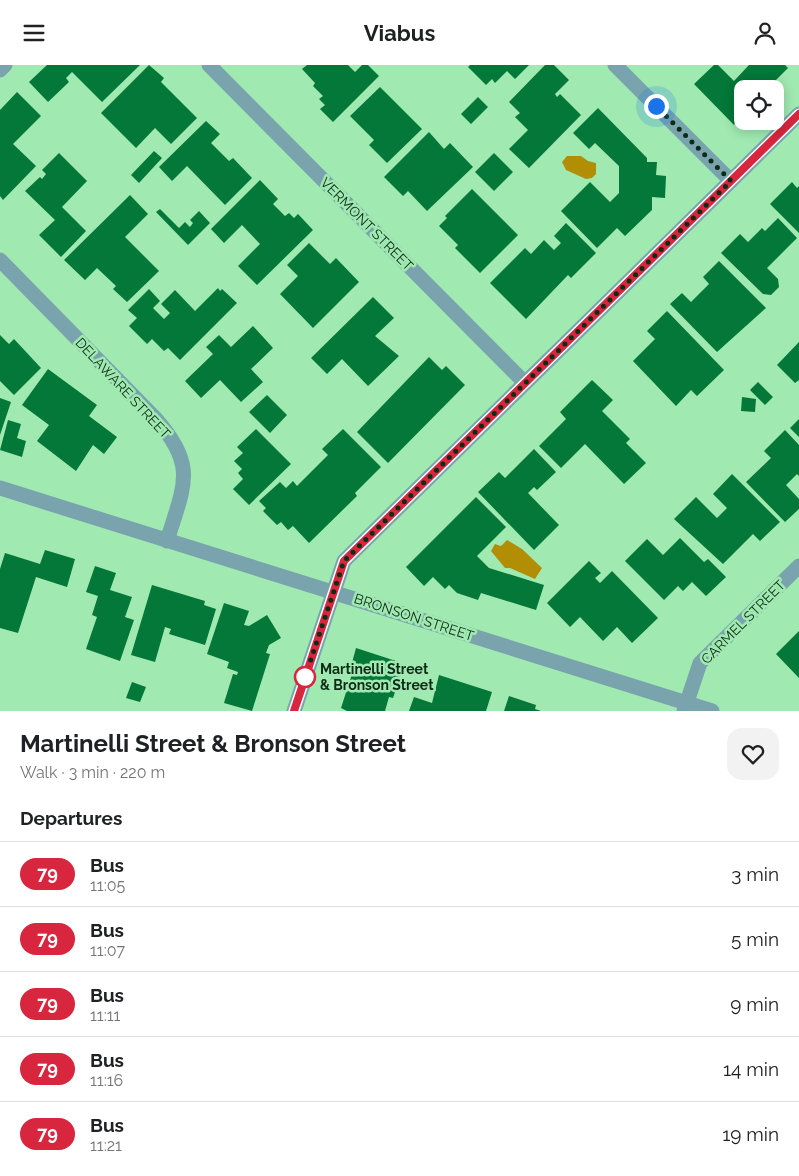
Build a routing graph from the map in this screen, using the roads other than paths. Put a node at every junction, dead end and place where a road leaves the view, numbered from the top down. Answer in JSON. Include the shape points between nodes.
{"nodes":[{"id":1,"x":5,"y":65,"type":"edge"},
{"id":2,"x":209,"y":65,"type":"edge"},
{"id":3,"x":615,"y":65,"type":"edge"},
{"id":4,"x":0,"y":70,"type":"edge"},
{"id":5,"x":799,"y":114,"type":"edge"},
{"id":6,"x":731,"y":181,"type":"junction"},
{"id":7,"x":0,"y":260,"type":"edge"},
{"id":8,"x":525,"y":383,"type":"junction"},
{"id":9,"x":0,"y":488,"type":"edge"},
{"id":10,"x":167,"y":541,"type":"junction"},
{"id":11,"x":799,"y":566,"type":"edge"},
{"id":12,"x":333,"y":591,"type":"junction"},
{"id":13,"x":686,"y":707,"type":"edge"},
{"id":14,"x":294,"y":711,"type":"edge"},
{"id":15,"x":712,"y":711,"type":"edge"}],
"edges":[{"from":1,"to":4,"type":"street"},
{"from":2,"to":8,"type":"street","name":"VERMONT STREET"},
{"from":3,"to":6,"type":"street"},
{"from":5,"to":6,"type":"street"},
{"from":6,"to":8,"type":"street"},
{"from":7,"to":10,"type":"street","name":"DELAWARE STREET","via":[[155,417],[176,445],[184,470],[184,483]]},
{"from":8,"to":12,"type":"street","via":[[344,561]]},
{"from":9,"to":10,"type":"street","name":"BRONSON STREET"},
{"from":10,"to":12,"type":"street","name":"BRONSON STREET"},
{"from":11,"to":13,"type":"street","name":"CARMEL STREET","via":[[700,663]]},
{"from":12,"to":13,"type":"street","name":"BRONSON STREET"},
{"from":12,"to":14,"type":"street"},
{"from":13,"to":15,"type":"street","name":"BRONSON STREET"}]}
